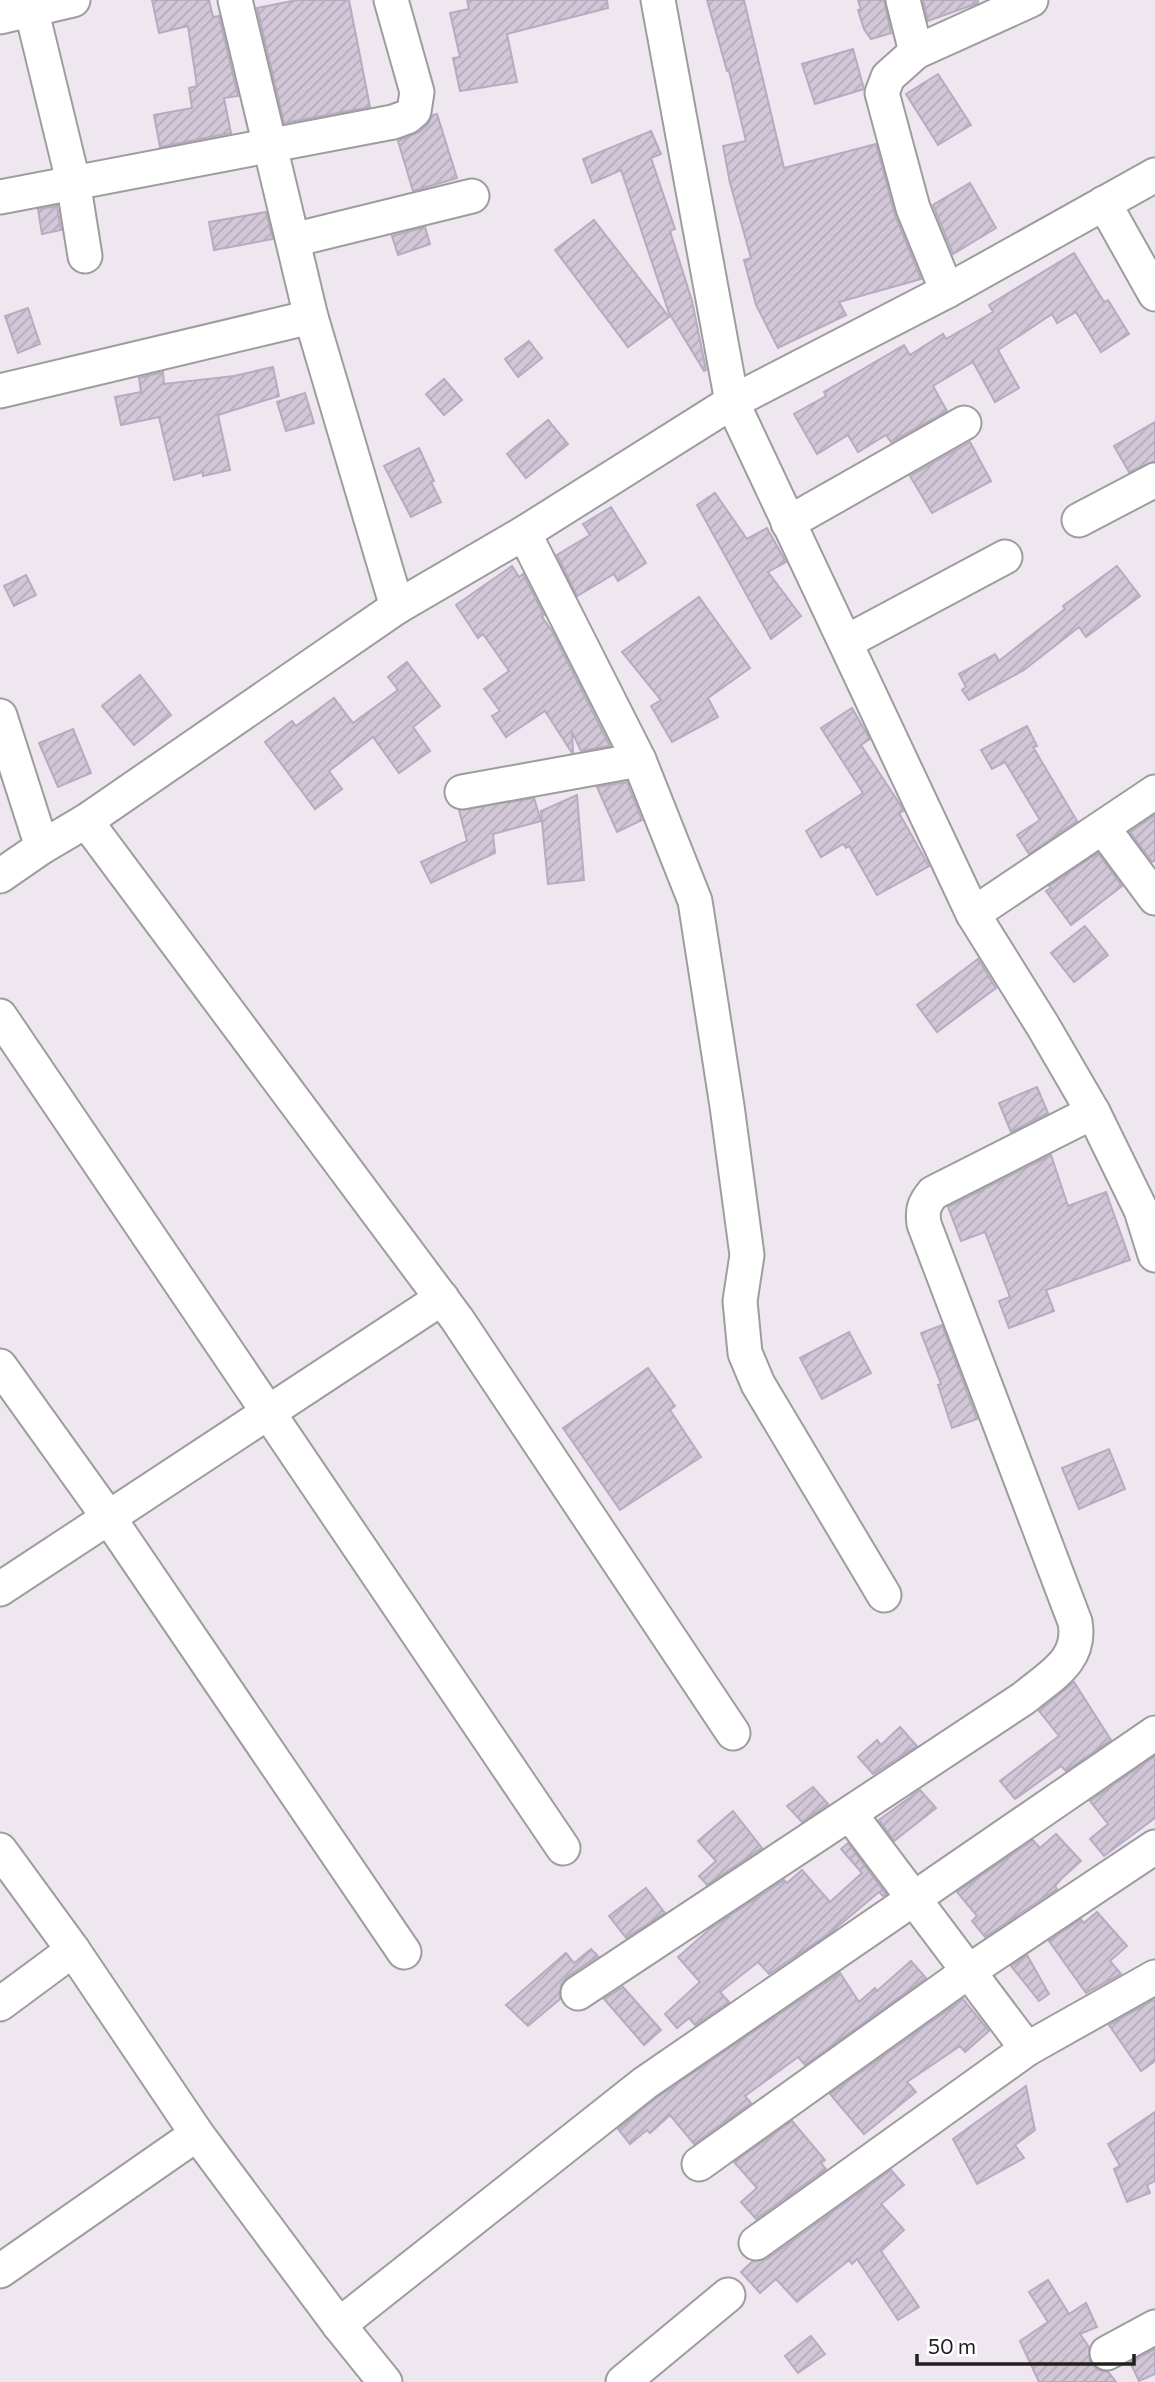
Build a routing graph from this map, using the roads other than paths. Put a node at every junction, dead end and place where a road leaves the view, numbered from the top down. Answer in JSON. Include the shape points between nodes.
{"nodes":[{"id":1,"x":72,"y":0,"type":"edge"},
{"id":2,"x":235,"y":0,"type":"edge"},
{"id":3,"x":391,"y":0,"type":"edge"},
{"id":4,"x":658,"y":0,"type":"edge"},
{"id":5,"x":903,"y":0,"type":"edge"},
{"id":6,"x":1031,"y":0,"type":"edge"},
{"id":7,"x":20,"y":9,"type":"edge"},
{"id":8,"x":916,"y":52,"type":"junction"},
{"id":9,"x":270,"y":146,"type":"junction"},
{"id":10,"x":1155,"y":175,"type":"edge"},
{"id":11,"x":74,"y":181,"type":"junction"},
{"id":12,"x":0,"y":197,"type":"edge"},
{"id":13,"x":472,"y":197,"type":"dead end"},
{"id":14,"x":1104,"y":203,"type":"junction"},
{"id":15,"x":293,"y":240,"type":"junction"},
{"id":16,"x":85,"y":256,"type":"dead end"},
{"id":17,"x":947,"y":290,"type":"junction"},
{"id":18,"x":1155,"y":294,"type":"edge"},
{"id":19,"x":311,"y":317,"type":"junction"},
{"id":20,"x":0,"y":391,"type":"edge"},
{"id":21,"x":732,"y":402,"type":"junction"},
{"id":22,"x":964,"y":423,"type":"dead end"},
{"id":23,"x":1155,"y":480,"type":"edge"},
{"id":24,"x":1079,"y":520,"type":"dead end"},
{"id":25,"x":788,"y":523,"type":"junction"},
{"id":26,"x":524,"y":533,"type":"junction"},
{"id":27,"x":1005,"y":557,"type":"dead end"},
{"id":28,"x":397,"y":607,"type":"junction"},
{"id":29,"x":846,"y":642,"type":"junction"},
{"id":30,"x":0,"y":716,"type":"edge"},
{"id":31,"x":639,"y":760,"type":"junction"},
{"id":32,"x":461,"y":792,"type":"dead end"},
{"id":33,"x":1155,"y":792,"type":"edge"},
{"id":34,"x":86,"y":821,"type":"junction"},
{"id":35,"x":1103,"y":828,"type":"junction"},
{"id":36,"x":42,"y":847,"type":"junction"},
{"id":37,"x":0,"y":876,"type":"edge"},
{"id":38,"x":1155,"y":898,"type":"edge"},
{"id":39,"x":973,"y":914,"type":"junction"},
{"id":40,"x":0,"y":1016,"type":"edge"},
{"id":41,"x":1093,"y":1112,"type":"junction"},
{"id":42,"x":1148,"y":1206,"type":"edge"},
{"id":43,"x":1155,"y":1255,"type":"edge"},
{"id":44,"x":442,"y":1298,"type":"junction"},
{"id":45,"x":0,"y":1366,"type":"edge"},
{"id":46,"x":268,"y":1414,"type":"junction"},
{"id":47,"x":109,"y":1518,"type":"junction"},
{"id":48,"x":0,"y":1589,"type":"edge"},
{"id":49,"x":884,"y":1595,"type":"dead end"},
{"id":50,"x":1155,"y":1732,"type":"edge"},
{"id":51,"x":733,"y":1733,"type":"dead end"},
{"id":52,"x":850,"y":1814,"type":"junction"},
{"id":53,"x":1155,"y":1847,"type":"edge"},
{"id":54,"x":564,"y":1849,"type":"dead end"},
{"id":55,"x":0,"y":1850,"type":"edge"},
{"id":56,"x":914,"y":1897,"type":"junction"},
{"id":57,"x":73,"y":1950,"type":"junction"},
{"id":58,"x":404,"y":1952,"type":"dead end"},
{"id":59,"x":969,"y":1971,"type":"junction"},
{"id":60,"x":1155,"y":1977,"type":"edge"},
{"id":61,"x":579,"y":1993,"type":"dead end"},
{"id":62,"x":0,"y":2004,"type":"edge"},
{"id":63,"x":1027,"y":2049,"type":"junction"},
{"id":64,"x":197,"y":2134,"type":"junction"},
{"id":65,"x":699,"y":2164,"type":"dead end"},
{"id":66,"x":756,"y":2243,"type":"dead end"},
{"id":67,"x":0,"y":2271,"type":"edge"},
{"id":68,"x":728,"y":2295,"type":"dead end"},
{"id":69,"x":339,"y":2325,"type":"junction"},
{"id":70,"x":1155,"y":2327,"type":"edge"},
{"id":71,"x":1107,"y":2353,"type":"dead end"},
{"id":72,"x":385,"y":2382,"type":"edge"},
{"id":73,"x":623,"y":2382,"type":"edge"}],
"edges":[{"from":1,"to":7,"type":"street"},
{"from":2,"to":9,"type":"street"},
{"from":3,"to":9,"type":"street","via":[[417,92],[414,111],[393,122]]},
{"from":4,"to":21,"type":"street"},
{"from":5,"to":8,"type":"street"},
{"from":6,"to":8,"type":"street"},
{"from":7,"to":11,"type":"street"},
{"from":8,"to":17,"type":"street","via":[[888,77],[882,93],[913,208]]},
{"from":9,"to":11,"type":"street"},
{"from":9,"to":15,"type":"street"},
{"from":10,"to":14,"type":"street"},
{"from":11,"to":12,"type":"street"},
{"from":11,"to":16,"type":"street"},
{"from":13,"to":15,"type":"street"},
{"from":14,"to":17,"type":"street"},
{"from":14,"to":18,"type":"street"},
{"from":15,"to":19,"type":"street"},
{"from":17,"to":21,"type":"street"},
{"from":19,"to":20,"type":"street"},
{"from":19,"to":28,"type":"street"},
{"from":21,"to":25,"type":"street"},
{"from":21,"to":26,"type":"street"},
{"from":22,"to":25,"type":"street"},
{"from":23,"to":24,"type":"street"},
{"from":25,"to":29,"type":"street"},
{"from":26,"to":28,"type":"street"},
{"from":26,"to":31,"type":"street"},
{"from":27,"to":29,"type":"street"},
{"from":28,"to":34,"type":"street"},
{"from":29,"to":39,"type":"street"},
{"from":30,"to":36,"type":"street"},
{"from":31,"to":32,"type":"street"},
{"from":31,"to":49,"type":"street","via":[[695,901],[747,1255],[740,1301],[745,1353],[758,1384]]},
{"from":33,"to":35,"type":"street"},
{"from":34,"to":36,"type":"street"},
{"from":34,"to":44,"type":"street"},
{"from":35,"to":38,"type":"street"},
{"from":35,"to":39,"type":"street"},
{"from":36,"to":37,"type":"street"},
{"from":39,"to":41,"type":"street"},
{"from":40,"to":46,"type":"street"},
{"from":41,"to":42,"type":"street"},
{"from":41,"to":52,"type":"street","via":[[933,1193],[922,1212],[1075,1622],[1072,1654],[1024,1698]]},
{"from":42,"to":43,"type":"street"},
{"from":44,"to":46,"type":"street"},
{"from":44,"to":51,"type":"street"},
{"from":45,"to":47,"type":"street"},
{"from":46,"to":47,"type":"street"},
{"from":46,"to":54,"type":"street"},
{"from":47,"to":48,"type":"street"},
{"from":47,"to":58,"type":"street"},
{"from":50,"to":56,"type":"street"},
{"from":52,"to":56,"type":"street"},
{"from":52,"to":61,"type":"street"},
{"from":53,"to":59,"type":"street"},
{"from":55,"to":57,"type":"street"},
{"from":56,"to":59,"type":"street"},
{"from":56,"to":69,"type":"street","via":[[645,2082]]},
{"from":57,"to":62,"type":"street"},
{"from":57,"to":64,"type":"street"},
{"from":59,"to":63,"type":"street"},
{"from":59,"to":65,"type":"street"},
{"from":60,"to":63,"type":"street"},
{"from":63,"to":66,"type":"street"},
{"from":64,"to":67,"type":"street"},
{"from":64,"to":69,"type":"street"},
{"from":68,"to":73,"type":"street"},
{"from":69,"to":72,"type":"street"},
{"from":70,"to":71,"type":"street"}]}
